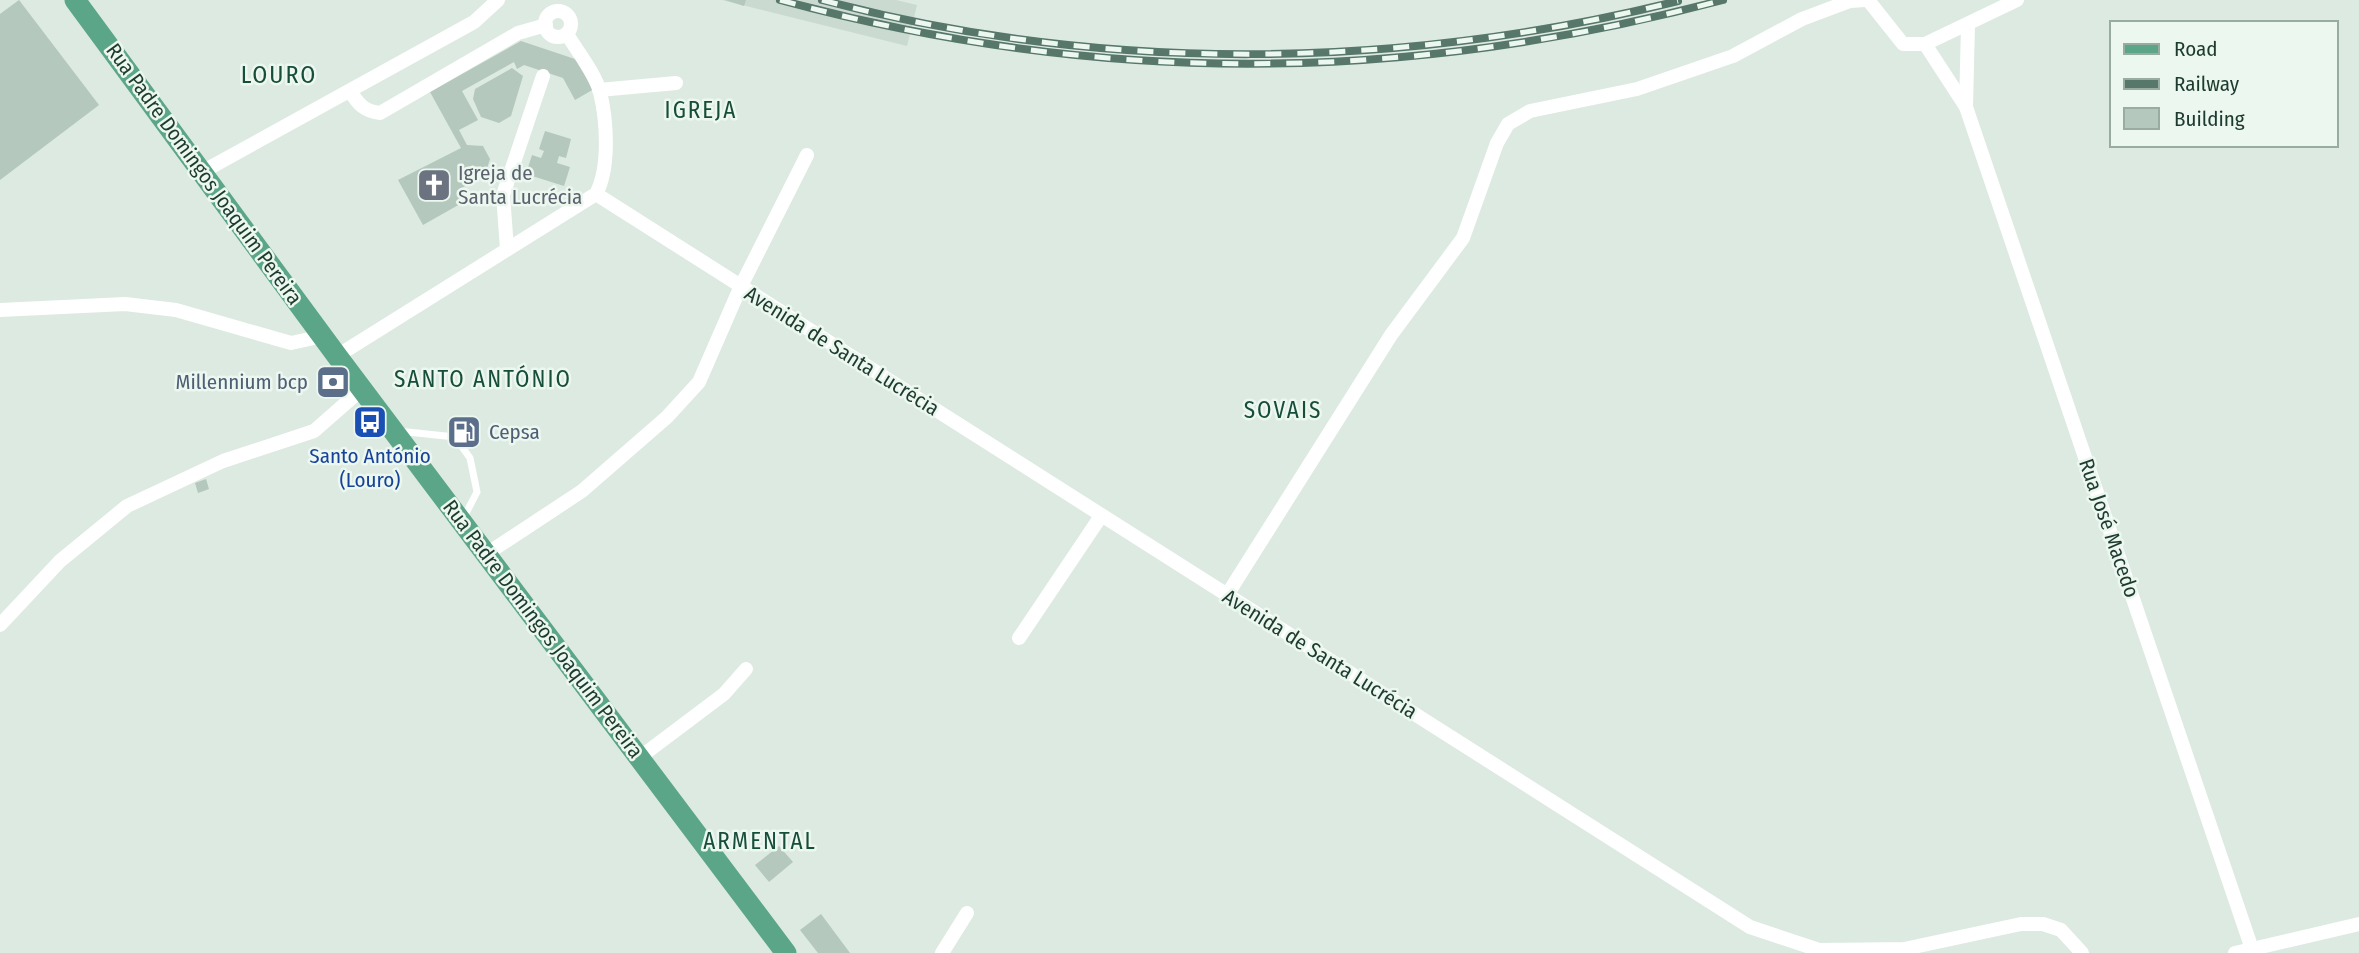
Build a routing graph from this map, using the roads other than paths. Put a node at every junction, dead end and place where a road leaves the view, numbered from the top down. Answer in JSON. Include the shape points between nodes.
{"nodes":[{"id":1,"x":75,"y":0,"type":"edge"},
{"id":2,"x":498,"y":0,"type":"edge"},
{"id":3,"x":1867,"y":0,"type":"edge"},
{"id":4,"x":2017,"y":0,"type":"edge"},
{"id":5,"x":564,"y":6,"type":"edge"},
{"id":6,"x":1968,"y":24,"type":"junction"},
{"id":7,"x":546,"y":25,"type":"junction"},
{"id":8,"x":567,"y":34,"type":"junction"},
{"id":9,"x":1925,"y":44,"type":"junction"},
{"id":10,"x":543,"y":76,"type":"dead end"},
{"id":11,"x":676,"y":83,"type":"dead end"},
{"id":12,"x":599,"y":90,"type":"junction"},
{"id":13,"x":350,"y":91,"type":"junction"},
{"id":14,"x":1966,"y":107,"type":"junction"},
{"id":15,"x":807,"y":155,"type":"dead end"},
{"id":16,"x":202,"y":172,"type":"junction"},
{"id":17,"x":596,"y":194,"type":"junction"},
{"id":18,"x":507,"y":249,"type":"junction"},
{"id":19,"x":740,"y":288,"type":"junction"},
{"id":20,"x":0,"y":310,"type":"edge"},
{"id":21,"x":323,"y":336,"type":"junction"},
{"id":22,"x":337,"y":355,"type":"junction"},
{"id":23,"x":362,"y":389,"type":"junction"},
{"id":24,"x":394,"y":430,"type":"junction"},
{"id":25,"x":1101,"y":516,"type":"junction"},
{"id":26,"x":462,"y":520,"type":"junction"},
{"id":27,"x":488,"y":553,"type":"junction"},
{"id":28,"x":1227,"y":595,"type":"junction"},
{"id":29,"x":0,"y":625,"type":"edge"},
{"id":30,"x":1019,"y":638,"type":"dead end"},
{"id":31,"x":746,"y":669,"type":"dead end"},
{"id":32,"x":639,"y":758,"type":"junction"},
{"id":33,"x":967,"y":914,"type":"dead end"},
{"id":34,"x":2359,"y":924,"type":"edge"},
{"id":35,"x":2252,"y":948,"type":"junction"},
{"id":36,"x":786,"y":953,"type":"edge"},
{"id":37,"x":942,"y":953,"type":"edge"},
{"id":38,"x":2082,"y":953,"type":"edge"},
{"id":39,"x":2235,"y":953,"type":"edge"}],
"edges":[{"from":1,"to":16,"type":"main road","name":"Rua Padre Domingos Joaquim Pereira"},
{"from":2,"to":13,"type":"street","via":[[474,22]]},
{"from":3,"to":9,"type":"street","via":[[1903,44]]},
{"from":3,"to":28,"type":"street","via":[[1850,1],[1802,19],[1734,56],[1637,89],[1530,111],[1508,124],[1463,238],[1391,335]]},
{"from":4,"to":6,"type":"street"},
{"from":5,"to":7,"type":"street","via":[[549,15]]},
{"from":5,"to":8,"type":"street","via":[[571,23]]},
{"from":6,"to":9,"type":"street"},
{"from":6,"to":14,"type":"street","name":"Rua José Macedo"},
{"from":7,"to":8,"type":"street","via":[[555,36]]},
{"from":7,"to":13,"type":"street","via":[[518,33],[380,113],[358,104]]},
{"from":8,"to":12,"type":"street"},
{"from":9,"to":14,"type":"street","name":"Rua José Macedo"},
{"from":10,"to":18,"type":"street","via":[[503,195]]},
{"from":11,"to":12,"type":"street"},
{"from":12,"to":17,"type":"street","via":[[606,162],[605,178]]},
{"from":13,"to":16,"type":"street"},
{"from":14,"to":35,"type":"street","name":"Rua José Macedo"},
{"from":15,"to":19,"type":"street"},
{"from":16,"to":21,"type":"main road","name":"Rua Padre Domingos Joaquim Pereira"},
{"from":17,"to":18,"type":"street"},
{"from":17,"to":19,"type":"street","name":"Avenida de Santa Lucrécia"},
{"from":18,"to":22,"type":"street"},
{"from":19,"to":25,"type":"street","name":"Avenida de Santa Lucrécia"},
{"from":19,"to":27,"type":"street","via":[[699,382],[667,417],[582,491]]},
{"from":20,"to":21,"type":"street","via":[[125,304],[176,310],[291,343]]},
{"from":21,"to":22,"type":"main road","name":"Rua Padre Domingos Joaquim Pereira"},
{"from":22,"to":23,"type":"main road","name":"Rua Padre Domingos Joaquim Pereira"},
{"from":23,"to":24,"type":"main road","name":"Rua Padre Domingos Joaquim Pereira"},
{"from":23,"to":29,"type":"street","via":[[314,431],[223,461],[127,506],[60,562]]},
{"from":24,"to":26,"type":"main road","name":"Rua Padre Domingos Joaquim Pereira"},
{"from":24,"to":26,"type":"lane","via":[[455,437],[470,458],[477,492]]},
{"from":25,"to":28,"type":"street","name":"Avenida de Santa Lucrécia"},
{"from":25,"to":30,"type":"street"},
{"from":26,"to":27,"type":"main road","name":"Rua Padre Domingos Joaquim Pereira"},
{"from":27,"to":32,"type":"main road","name":"Rua Padre Domingos Joaquim Pereira"},
{"from":28,"to":38,"type":"street","name":"Avenida de Santa Lucrécia","via":[[1750,927],[1819,950],[1904,949],[2021,924],[2043,924],[2061,930]]},
{"from":31,"to":32,"type":"street","via":[[724,694]]},
{"from":32,"to":36,"type":"main road","name":"Rua Padre Domingos Joaquim Pereira"},
{"from":33,"to":37,"type":"street"},
{"from":34,"to":35,"type":"street"},
{"from":35,"to":39,"type":"street"}]}
